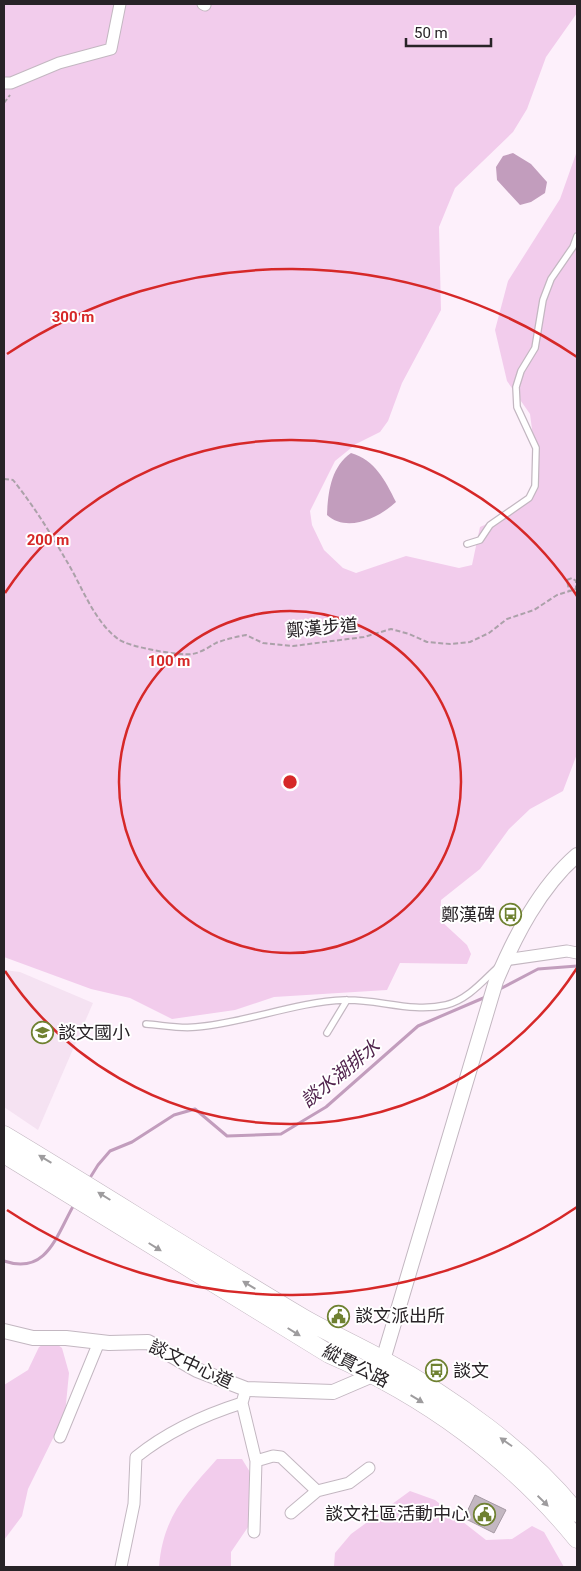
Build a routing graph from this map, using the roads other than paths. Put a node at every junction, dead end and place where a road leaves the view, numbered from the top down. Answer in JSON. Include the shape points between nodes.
{"nodes":[{"id":1,"x":120,"y":4,"type":"edge"},
{"id":2,"x":4,"y":83,"type":"edge"},
{"id":3,"x":577,"y":236,"type":"edge"},
{"id":4,"x":467,"y":544,"type":"dead end"},
{"id":5,"x":577,"y":855,"type":"edge"},
{"id":6,"x":577,"y":953,"type":"edge"},
{"id":7,"x":505,"y":960,"type":"junction"},
{"id":8,"x":347,"y":1000,"type":"junction"},
{"id":9,"x":146,"y":1024,"type":"dead end"},
{"id":10,"x":327,"y":1033,"type":"dead end"},
{"id":11,"x":4,"y":1134,"type":"edge"},
{"id":12,"x":4,"y":1154,"type":"edge"},
{"id":13,"x":82,"y":1191,"type":"junction"},
{"id":14,"x":4,"y":1331,"type":"edge"},
{"id":15,"x":99,"y":1342,"type":"junction"},
{"id":16,"x":379,"y":1367,"type":"junction"},
{"id":17,"x":244,"y":1396,"type":"junction"},
{"id":18,"x":60,"y":1437,"type":"dead end"},
{"id":19,"x":256,"y":1461,"type":"junction"},
{"id":20,"x":368,"y":1468,"type":"dead end"},
{"id":21,"x":317,"y":1491,"type":"junction"},
{"id":22,"x":291,"y":1513,"type":"dead end"},
{"id":23,"x":577,"y":1513,"type":"edge"},
{"id":24,"x":254,"y":1532,"type":"dead end"},
{"id":25,"x":577,"y":1539,"type":"edge"},
{"id":26,"x":122,"y":1567,"type":"edge"}],
"edges":[{"from":1,"to":2,"type":"street","via":[[111,49]]},
{"from":3,"to":4,"type":"lane","via":[[551,279],[543,300],[535,348],[521,371],[516,387],[517,407],[536,448],[535,486],[529,498],[490,525],[480,540]]},
{"from":5,"to":7,"type":"street","via":[[540,898]]},
{"from":6,"to":7,"type":"street","via":[[567,951]]},
{"from":7,"to":8,"type":"lane","via":[[472,992],[447,1005],[399,1007]]},
{"from":7,"to":16,"type":"street","via":[[484,1018]]},
{"from":8,"to":9,"type":"lane","via":[[310,1003],[194,1028]]},
{"from":8,"to":10,"type":"lane"},
{"from":13,"to":11,"type":"main road","one_way":true},
{"from":12,"to":13,"type":"main road"},
{"from":13,"to":16,"type":"main road","name":"縱貫公路","via":[[339,1339]]},
{"from":14,"to":15,"type":"street","name":"談文中心道","via":[[33,1338]]},
{"from":15,"to":17,"type":"street","name":"談文中心道","via":[[148,1342]]},
{"from":15,"to":18,"type":"street"},
{"from":16,"to":17,"type":"street","name":"談文中心道","via":[[333,1392]]},
{"from":23,"to":16,"type":"main road","name":"縱貫公路","one_way":true,"via":[[517,1450],[446,1399]]},
{"from":16,"to":25,"type":"main road","name":"縱貫公路","one_way":true,"via":[[502,1462],[558,1515]]},
{"from":17,"to":19,"type":"street"},
{"from":17,"to":26,"type":"street","via":[[157,1440],[136,1457],[134,1504]]},
{"from":19,"to":21,"type":"street","via":[[281,1457]]},
{"from":19,"to":24,"type":"street"},
{"from":20,"to":21,"type":"street","via":[[349,1482]]},
{"from":21,"to":22,"type":"street"}]}
